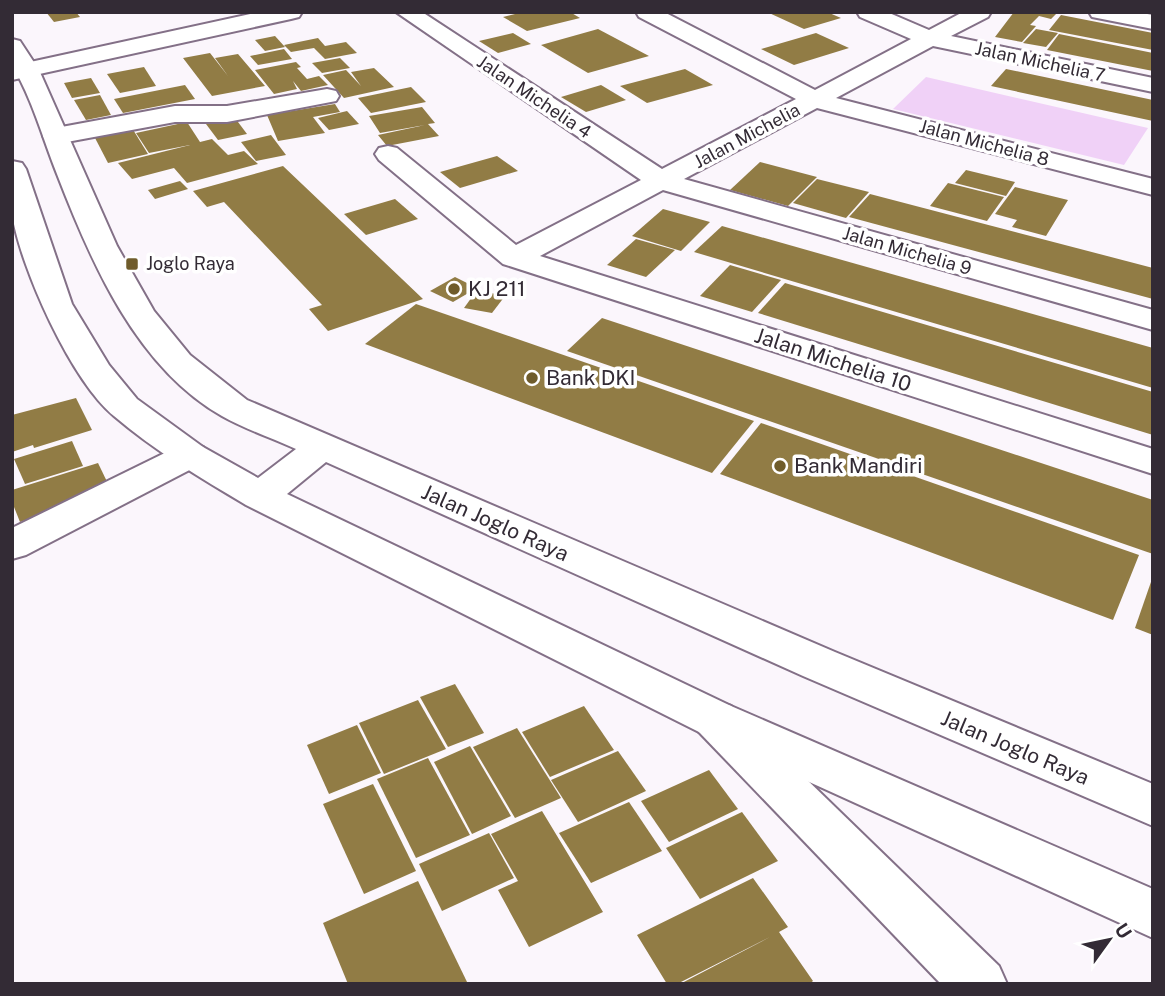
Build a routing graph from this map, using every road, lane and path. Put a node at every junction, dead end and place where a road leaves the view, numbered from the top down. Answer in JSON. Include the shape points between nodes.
{"nodes":[{"id":1,"x":291,"y":12,"type":"edge"},
{"id":2,"x":407,"y":12,"type":"edge"},
{"id":3,"x":647,"y":12,"type":"edge"},
{"id":4,"x":868,"y":12,"type":"edge"},
{"id":5,"x":979,"y":12,"type":"edge"},
{"id":6,"x":1100,"y":12,"type":"edge"},
{"id":7,"x":1153,"y":22,"type":"edge"},
{"id":8,"x":928,"y":38,"type":"junction"},
{"id":9,"x":19,"y":54,"type":"edge"},
{"id":10,"x":1153,"y":85,"type":"edge"},
{"id":11,"x":327,"y":96,"type":"dead end"},
{"id":12,"x":816,"y":100,"type":"junction"},
{"id":13,"x":56,"y":136,"type":"junction"},
{"id":14,"x":388,"y":154,"type":"dead end"},
{"id":15,"x":12,"y":169,"type":"edge"},
{"id":16,"x":661,"y":181,"type":"junction"},
{"id":17,"x":1153,"y":187,"type":"edge"},
{"id":18,"x":513,"y":258,"type":"junction"},
{"id":19,"x":1153,"y":320,"type":"edge"},
{"id":20,"x":321,"y":447,"type":"junction"},
{"id":21,"x":190,"y":455,"type":"junction"},
{"id":22,"x":1153,"y":463,"type":"edge"},
{"id":23,"x":260,"y":496,"type":"junction"},
{"id":24,"x":12,"y":545,"type":"edge"},
{"id":25,"x":715,"y":719,"type":"junction"},
{"id":26,"x":1153,"y":806,"type":"edge"},
{"id":27,"x":1153,"y":914,"type":"edge"},
{"id":28,"x":979,"y":984,"type":"edge"}],
"edges":[{"from":1,"to":9,"type":"street"},
{"from":2,"to":16,"type":"street","name":"Jalan Michelia 4"},
{"from":3,"to":12,"type":"street","name":"Jalan Michelia 8"},
{"from":4,"to":8,"type":"street","name":"Jalan Michelia 7"},
{"from":5,"to":8,"type":"street","name":"Jalan Michelia"},
{"from":6,"to":7,"type":"street"},
{"from":8,"to":10,"type":"street","name":"Jalan Michelia 7"},
{"from":8,"to":12,"type":"street","name":"Jalan Michelia"},
{"from":9,"to":13,"type":"street","name":"Jalan Joglo Raya"},
{"from":11,"to":13,"type":"street","via":[[227,114],[175,114]]},
{"from":12,"to":16,"type":"street","name":"Jalan Michelia"},
{"from":12,"to":17,"type":"street","name":"Jalan Michelia 8"},
{"from":13,"to":20,"type":"street","name":"Jalan Joglo Raya","via":[[116,276],[161,344],[191,376],[234,408]]},
{"from":14,"to":18,"type":"street"},
{"from":15,"to":21,"type":"street","via":[[56,304],[94,369],[124,407]]},
{"from":16,"to":18,"type":"street","name":"Jalan Michelia"},
{"from":16,"to":19,"type":"street","name":"Jalan Michelia 9"},
{"from":18,"to":22,"type":"street","name":"Jalan Michelia 10"},
{"from":20,"to":23,"type":"street"},
{"from":20,"to":26,"type":"street","name":"Jalan Joglo Raya"},
{"from":21,"to":23,"type":"street"},
{"from":21,"to":24,"type":"street"},
{"from":23,"to":25,"type":"street"},
{"from":25,"to":27,"type":"street"},
{"from":25,"to":28,"type":"street"}]}
